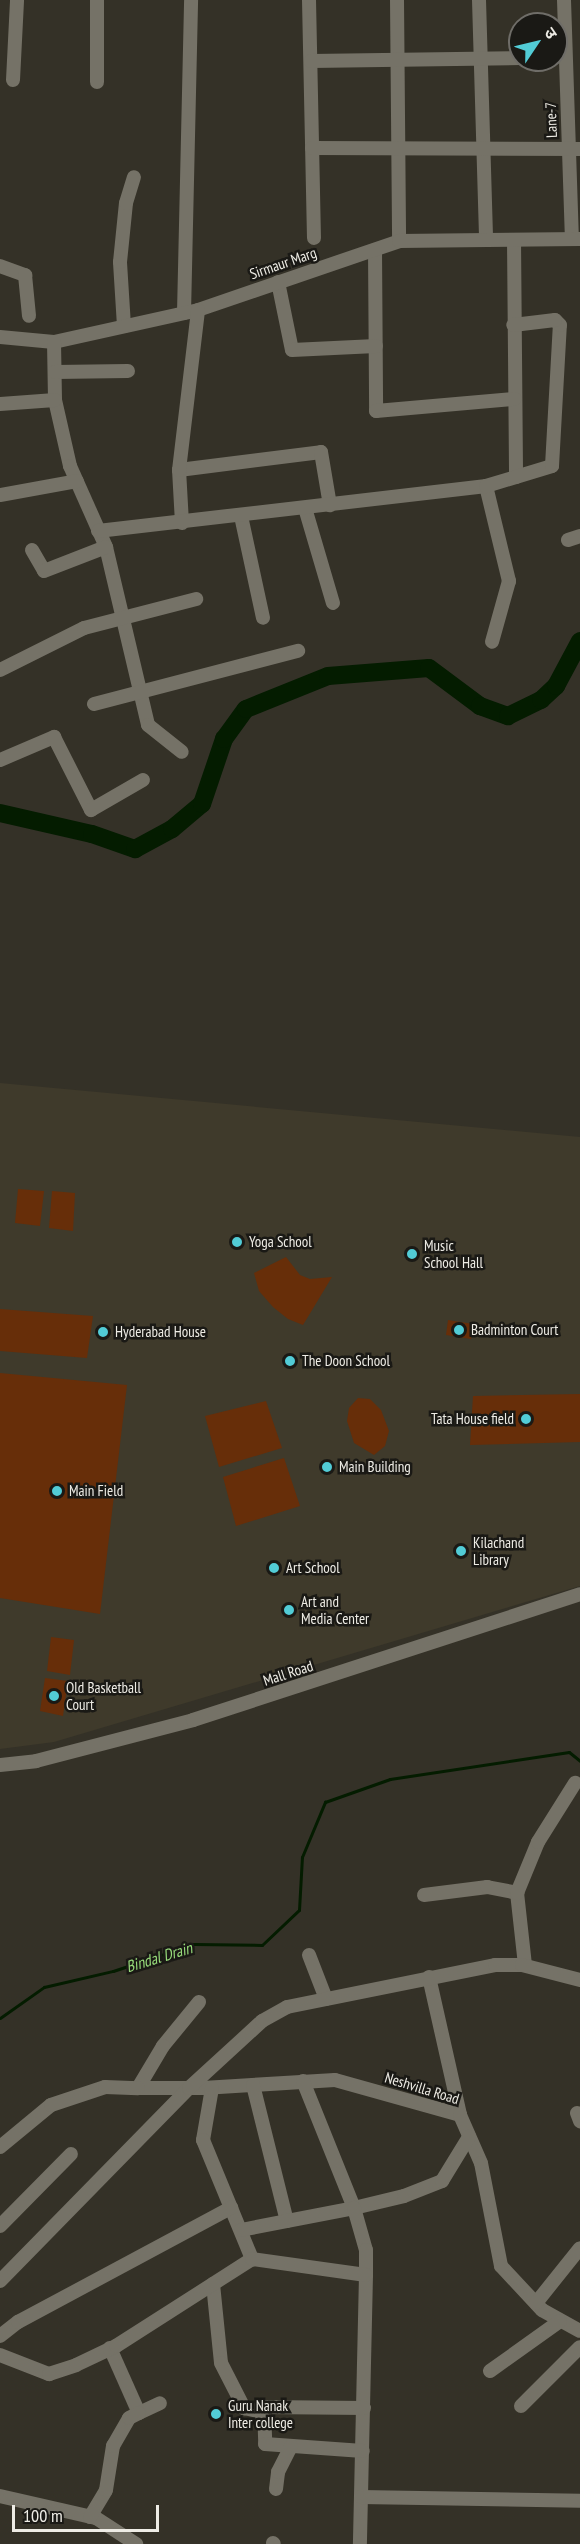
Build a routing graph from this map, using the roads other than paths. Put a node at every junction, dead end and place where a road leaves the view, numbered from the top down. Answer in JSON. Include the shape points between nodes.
{"nodes":[{"id":1,"x":17,"y":0,"type":"edge"},
{"id":2,"x":97,"y":0,"type":"edge"},
{"id":3,"x":191,"y":0,"type":"edge"},
{"id":4,"x":309,"y":0,"type":"edge"},
{"id":5,"x":398,"y":0,"type":"edge"},
{"id":6,"x":479,"y":0,"type":"edge"},
{"id":7,"x":508,"y":58,"type":"edge"},
{"id":8,"x":481,"y":59,"type":"junction"},
{"id":9,"x":399,"y":60,"type":"junction"},
{"id":10,"x":311,"y":61,"type":"junction"},
{"id":11,"x":563,"y":72,"type":"edge"},
{"id":12,"x":13,"y":80,"type":"dead end"},
{"id":13,"x":96,"y":82,"type":"dead end"},
{"id":14,"x":312,"y":148,"type":"junction"},
{"id":15,"x":574,"y":148,"type":"edge"},
{"id":16,"x":399,"y":149,"type":"junction"},
{"id":17,"x":484,"y":150,"type":"junction"},
{"id":18,"x":134,"y":177,"type":"dead end"},
{"id":19,"x":314,"y":237,"type":"dead end"},
{"id":20,"x":576,"y":239,"type":"edge"},
{"id":21,"x":486,"y":240,"type":"junction"},
{"id":22,"x":514,"y":240,"type":"junction"},
{"id":23,"x":399,"y":241,"type":"junction"},
{"id":24,"x":375,"y":250,"type":"junction"},
{"id":25,"x":0,"y":266,"type":"edge"},
{"id":26,"x":278,"y":282,"type":"junction"},
{"id":27,"x":198,"y":310,"type":"junction"},
{"id":28,"x":184,"y":313,"type":"junction"},
{"id":29,"x":29,"y":316,"type":"dead end"},
{"id":30,"x":513,"y":325,"type":"junction"},
{"id":31,"x":124,"y":326,"type":"junction"},
{"id":32,"x":0,"y":337,"type":"edge"},
{"id":33,"x":54,"y":342,"type":"junction"},
{"id":34,"x":376,"y":346,"type":"junction"},
{"id":35,"x":128,"y":370,"type":"dead end"},
{"id":36,"x":55,"y":372,"type":"junction"},
{"id":37,"x":514,"y":399,"type":"junction"},
{"id":38,"x":55,"y":400,"type":"junction"},
{"id":39,"x":0,"y":404,"type":"edge"},
{"id":40,"x":179,"y":470,"type":"junction"},
{"id":41,"x":516,"y":477,"type":"junction"},
{"id":42,"x":77,"y":481,"type":"junction"},
{"id":43,"x":486,"y":486,"type":"junction"},
{"id":44,"x":0,"y":495,"type":"edge"},
{"id":45,"x":330,"y":506,"type":"junction"},
{"id":46,"x":305,"y":508,"type":"junction"},
{"id":47,"x":240,"y":516,"type":"junction"},
{"id":48,"x":182,"y":523,"type":"junction"},
{"id":49,"x":99,"y":531,"type":"junction"},
{"id":50,"x":106,"y":547,"type":"junction"},
{"id":51,"x":32,"y":550,"type":"dead end"},
{"id":52,"x":196,"y":598,"type":"dead end"},
{"id":53,"x":333,"y":603,"type":"dead end"},
{"id":54,"x":125,"y":618,"type":"junction"},
{"id":55,"x":263,"y":618,"type":"dead end"},
{"id":56,"x":492,"y":642,"type":"dead end"},
{"id":57,"x":298,"y":651,"type":"dead end"},
{"id":58,"x":0,"y":670,"type":"edge"},
{"id":59,"x":141,"y":689,"type":"junction"},
{"id":60,"x":94,"y":704,"type":"dead end"},
{"id":61,"x":182,"y":752,"type":"dead end"},
{"id":62,"x":0,"y":760,"type":"edge"},
{"id":63,"x":143,"y":780,"type":"dead end"},
{"id":64,"x":580,"y":1594,"type":"edge"},
{"id":65,"x":0,"y":1765,"type":"edge"},
{"id":66,"x":575,"y":1783,"type":"dead end"},
{"id":67,"x":517,"y":1893,"type":"junction"},
{"id":68,"x":424,"y":1896,"type":"dead end"},
{"id":69,"x":309,"y":1955,"type":"dead end"},
{"id":70,"x":525,"y":1965,"type":"junction"},
{"id":71,"x":429,"y":1977,"type":"junction"},
{"id":72,"x":580,"y":1980,"type":"edge"},
{"id":73,"x":326,"y":1999,"type":"junction"},
{"id":74,"x":200,"y":2002,"type":"dead end"},
{"id":75,"x":303,"y":2081,"type":"junction"},
{"id":76,"x":253,"y":2085,"type":"junction"},
{"id":77,"x":138,"y":2088,"type":"junction"},
{"id":78,"x":189,"y":2088,"type":"junction"},
{"id":79,"x":212,"y":2088,"type":"junction"},
{"id":80,"x":460,"y":2115,"type":"junction"},
{"id":81,"x":469,"y":2137,"type":"junction"},
{"id":82,"x":2,"y":2143,"type":"edge"},
{"id":83,"x":71,"y":2154,"type":"dead end"},
{"id":84,"x":231,"y":2208,"type":"junction"},
{"id":85,"x":354,"y":2208,"type":"junction"},
{"id":86,"x":286,"y":2221,"type":"junction"},
{"id":87,"x":0,"y":2226,"type":"edge"},
{"id":88,"x":241,"y":2230,"type":"junction"},
{"id":89,"x":580,"y":2248,"type":"edge"},
{"id":90,"x":252,"y":2259,"type":"junction"},
{"id":91,"x":366,"y":2275,"type":"junction"},
{"id":92,"x":0,"y":2280,"type":"edge"},
{"id":93,"x":213,"y":2284,"type":"junction"},
{"id":94,"x":536,"y":2303,"type":"junction"},
{"id":95,"x":560,"y":2321,"type":"junction"},
{"id":96,"x":580,"y":2331,"type":"edge"},
{"id":97,"x":0,"y":2336,"type":"edge"},
{"id":98,"x":580,"y":2347,"type":"edge"},
{"id":99,"x":110,"y":2348,"type":"junction"},
{"id":100,"x":0,"y":2355,"type":"edge"},
{"id":101,"x":490,"y":2371,"type":"dead end"},
{"id":102,"x":160,"y":2403,"type":"dead end"},
{"id":103,"x":521,"y":2406,"type":"dead end"},
{"id":104,"x":264,"y":2407,"type":"junction"},
{"id":105,"x":364,"y":2408,"type":"junction"},
{"id":106,"x":140,"y":2413,"type":"junction"},
{"id":107,"x":291,"y":2446,"type":"junction"},
{"id":108,"x":363,"y":2451,"type":"junction"},
{"id":109,"x":276,"y":2489,"type":"dead end"},
{"id":110,"x":0,"y":2496,"type":"edge"},
{"id":111,"x":361,"y":2497,"type":"junction"},
{"id":112,"x":580,"y":2501,"type":"edge"},
{"id":113,"x":90,"y":2517,"type":"junction"},
{"id":114,"x":136,"y":2544,"type":"edge"},
{"id":115,"x":360,"y":2544,"type":"edge"}],
"edges":[{"from":1,"to":12,"type":"street"},
{"from":2,"to":13,"type":"street"},
{"from":3,"to":28,"type":"street"},
{"from":4,"to":10,"type":"street"},
{"from":5,"to":9,"type":"street"},
{"from":6,"to":8,"type":"street"},
{"from":7,"to":8,"type":"street"},
{"from":8,"to":9,"type":"street"},
{"from":8,"to":17,"type":"street"},
{"from":9,"to":10,"type":"street"},
{"from":9,"to":16,"type":"street"},
{"from":10,"to":14,"type":"street"},
{"from":11,"to":15,"type":"street","name":"Lane-7"},
{"from":14,"to":16,"type":"street"},
{"from":14,"to":19,"type":"street"},
{"from":15,"to":17,"type":"street"},
{"from":15,"to":20,"type":"street","name":"Lane-7"},
{"from":16,"to":17,"type":"street"},
{"from":16,"to":23,"type":"street"},
{"from":17,"to":21,"type":"street"},
{"from":18,"to":31,"type":"street","via":[[126,203],[120,262]]},
{"from":20,"to":22,"type":"street","name":"Sirmaur Marg"},
{"from":21,"to":22,"type":"street","name":"Sirmaur Marg"},
{"from":21,"to":23,"type":"street","name":"Sirmaur Marg"},
{"from":22,"to":30,"type":"street"},
{"from":23,"to":24,"type":"street","name":"Sirmaur Marg"},
{"from":24,"to":26,"type":"street","name":"Sirmaur Marg"},
{"from":24,"to":34,"type":"street"},
{"from":25,"to":29,"type":"street","via":[[25,275]]},
{"from":26,"to":27,"type":"street","name":"Sirmaur Marg"},
{"from":26,"to":34,"type":"street","via":[[292,350]]},
{"from":27,"to":28,"type":"street","name":"Sirmaur Marg"},
{"from":27,"to":40,"type":"street"},
{"from":28,"to":31,"type":"street","name":"Sirmaur Marg"},
{"from":30,"to":37,"type":"street"},
{"from":30,"to":41,"type":"street","via":[[555,320],[560,325],[555,463]]},
{"from":31,"to":33,"type":"street","name":"Sirmaur Marg"},
{"from":32,"to":33,"type":"street","name":"Sirmaur Marg"},
{"from":33,"to":36,"type":"street"},
{"from":34,"to":37,"type":"street","via":[[378,412]]},
{"from":35,"to":36,"type":"street"},
{"from":36,"to":38,"type":"street"},
{"from":37,"to":41,"type":"street"},
{"from":38,"to":39,"type":"street"},
{"from":38,"to":42,"type":"street"},
{"from":40,"to":45,"type":"street","via":[[321,452]]},
{"from":40,"to":48,"type":"street"},
{"from":41,"to":43,"type":"street"},
{"from":42,"to":44,"type":"street"},
{"from":42,"to":49,"type":"street"},
{"from":43,"to":45,"type":"street"},
{"from":43,"to":56,"type":"street","via":[[509,581]]},
{"from":45,"to":46,"type":"street"},
{"from":46,"to":47,"type":"street"},
{"from":46,"to":53,"type":"street"},
{"from":47,"to":48,"type":"street"},
{"from":47,"to":55,"type":"street"},
{"from":48,"to":49,"type":"street"},
{"from":49,"to":50,"type":"street"},
{"from":50,"to":51,"type":"street","via":[[44,571]]},
{"from":50,"to":54,"type":"street"},
{"from":52,"to":54,"type":"street"},
{"from":54,"to":58,"type":"street","via":[[79,630]]},
{"from":54,"to":59,"type":"street"},
{"from":57,"to":59,"type":"street"},
{"from":59,"to":60,"type":"street"},
{"from":59,"to":61,"type":"street","via":[[150,728]]},
{"from":62,"to":63,"type":"street","via":[[54,737],[91,810]]},
{"from":64,"to":65,"type":"street","name":"Mall Road","via":[[193,1720],[36,1761]]},
{"from":66,"to":67,"type":"street","via":[[538,1842]]},
{"from":67,"to":68,"type":"street","via":[[487,1887]]},
{"from":67,"to":70,"type":"street"},
{"from":69,"to":73,"type":"street"},
{"from":70,"to":71,"type":"street","via":[[495,1965]]},
{"from":70,"to":72,"type":"street"},
{"from":71,"to":73,"type":"street"},
{"from":71,"to":80,"type":"street"},
{"from":73,"to":78,"type":"street","via":[[287,2007],[268,2017]]},
{"from":74,"to":77,"type":"street","via":[[163,2046]]},
{"from":75,"to":76,"type":"street","name":"Neshvilla Road"},
{"from":75,"to":80,"type":"street","name":"Neshvilla Road","via":[[335,2080]]},
{"from":75,"to":85,"type":"street"},
{"from":76,"to":79,"type":"street","name":"Neshvilla Road"},
{"from":76,"to":86,"type":"street"},
{"from":77,"to":78,"type":"street","name":"Neshvilla Road"},
{"from":77,"to":82,"type":"street","name":"Neshvilla Road","via":[[105,2087],[57,2102]]},
{"from":78,"to":79,"type":"street","name":"Neshvilla Road"},
{"from":78,"to":92,"type":"street"},
{"from":79,"to":84,"type":"street","via":[[203,2140]]},
{"from":80,"to":81,"type":"street","name":"Neshvilla Road"},
{"from":81,"to":85,"type":"street","via":[[442,2181],[404,2196]]},
{"from":81,"to":94,"type":"street","name":"Neshvilla Road","via":[[481,2163],[501,2266]]},
{"from":83,"to":87,"type":"street"},
{"from":84,"to":88,"type":"street"},
{"from":84,"to":97,"type":"street","via":[[18,2322]]},
{"from":85,"to":86,"type":"street"},
{"from":85,"to":91,"type":"street","via":[[366,2250]]},
{"from":86,"to":88,"type":"street"},
{"from":88,"to":90,"type":"street"},
{"from":89,"to":94,"type":"street"},
{"from":90,"to":91,"type":"street"},
{"from":90,"to":93,"type":"street"},
{"from":91,"to":105,"type":"street"},
{"from":93,"to":99,"type":"street"},
{"from":93,"to":104,"type":"street","via":[[218,2351],[225,2374],[244,2408],[258,2411]]},
{"from":94,"to":95,"type":"street","name":"Neshvilla Road"},
{"from":95,"to":96,"type":"street","name":"Neshvilla Road"},
{"from":95,"to":101,"type":"street"},
{"from":98,"to":103,"type":"street"},
{"from":99,"to":100,"type":"street","via":[[49,2374]]},
{"from":99,"to":106,"type":"street"},
{"from":102,"to":106,"type":"street"},
{"from":104,"to":105,"type":"street"},
{"from":104,"to":107,"type":"street","via":[[265,2444]]},
{"from":105,"to":108,"type":"street"},
{"from":106,"to":113,"type":"street","via":[[129,2418],[113,2446],[106,2490]]},
{"from":107,"to":108,"type":"street"},
{"from":107,"to":109,"type":"street","via":[[278,2472]]},
{"from":108,"to":111,"type":"street"},
{"from":110,"to":113,"type":"street"},
{"from":111,"to":112,"type":"street"},
{"from":111,"to":115,"type":"street"},
{"from":113,"to":114,"type":"street"}]}
